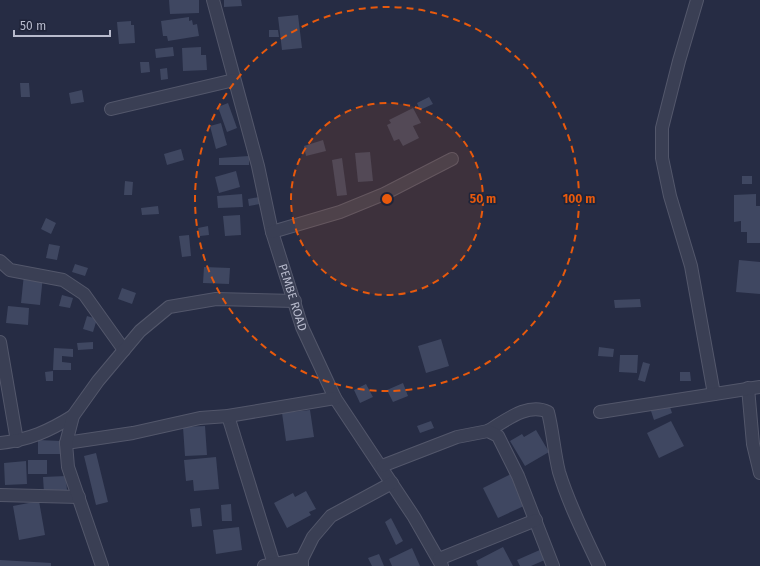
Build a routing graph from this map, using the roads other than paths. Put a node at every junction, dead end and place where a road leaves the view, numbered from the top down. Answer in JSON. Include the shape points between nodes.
{"nodes":[{"id":1,"x":213,"y":0,"type":"edge"},
{"id":2,"x":697,"y":0,"type":"edge"},
{"id":3,"x":234,"y":80,"type":"junction"},
{"id":4,"x":111,"y":109,"type":"dead end"},
{"id":5,"x":452,"y":159,"type":"dead end"},
{"id":6,"x":272,"y":232,"type":"junction"},
{"id":7,"x":0,"y":261,"type":"edge"},
{"id":8,"x":295,"y":300,"type":"junction"},
{"id":9,"x":0,"y":342,"type":"edge"},
{"id":10,"x":124,"y":350,"type":"junction"},
{"id":11,"x":754,"y":387,"type":"edge"},
{"id":12,"x":714,"y":394,"type":"junction"},
{"id":13,"x":335,"y":398,"type":"junction"},
{"id":14,"x":600,"y":412,"type":"dead end"},
{"id":15,"x":73,"y":416,"type":"junction"},
{"id":16,"x":228,"y":416,"type":"junction"},
{"id":17,"x":488,"y":431,"type":"junction"},
{"id":18,"x":16,"y":441,"type":"junction"},
{"id":19,"x":0,"y":443,"type":"edge"},
{"id":20,"x":66,"y":443,"type":"junction"},
{"id":21,"x":382,"y":466,"type":"junction"},
{"id":22,"x":760,"y":473,"type":"edge"},
{"id":23,"x":392,"y":483,"type":"junction"},
{"id":24,"x":0,"y":495,"type":"edge"},
{"id":25,"x":79,"y":497,"type":"junction"},
{"id":26,"x":536,"y":520,"type":"junction"},
{"id":27,"x":441,"y":562,"type":"edge"},
{"id":28,"x":302,"y":563,"type":"edge"},
{"id":29,"x":269,"y":565,"type":"edge"},
{"id":30,"x":102,"y":566,"type":"edge"},
{"id":31,"x":554,"y":566,"type":"edge"},
{"id":32,"x":599,"y":566,"type":"edge"}],
"edges":[{"from":1,"to":3,"type":"street","name":"PEMBE ROAD"},
{"from":2,"to":12,"type":"street","via":[[662,128],[662,158],[670,196],[691,266]]},
{"from":3,"to":4,"type":"street"},
{"from":3,"to":6,"type":"street","name":"PEMBE ROAD","via":[[258,166]]},
{"from":5,"to":6,"type":"street","via":[[384,194],[340,212]]},
{"from":6,"to":8,"type":"street","name":"PEMBE ROAD"},
{"from":7,"to":10,"type":"street","via":[[10,270],[63,280],[84,294]]},
{"from":8,"to":10,"type":"street","via":[[216,299],[169,307],[140,331]]},
{"from":8,"to":13,"type":"street","name":"PEMBE ROAD","via":[[302,327]]},
{"from":9,"to":18,"type":"street"},
{"from":10,"to":15,"type":"street"},
{"from":11,"to":12,"type":"street"},
{"from":11,"to":22,"type":"street","via":[[753,444]]},
{"from":12,"to":14,"type":"street"},
{"from":13,"to":16,"type":"street"},
{"from":13,"to":21,"type":"street","name":"PEMBE ROAD"},
{"from":15,"to":18,"type":"street","via":[[48,431]]},
{"from":15,"to":20,"type":"street"},
{"from":16,"to":20,"type":"street","via":[[200,418],[133,433]]},
{"from":16,"to":29,"type":"street"},
{"from":17,"to":21,"type":"street","via":[[458,437]]},
{"from":17,"to":26,"type":"street","via":[[498,436]]},
{"from":17,"to":32,"type":"street","via":[[525,410],[542,409],[548,412],[560,474],[578,522]]},
{"from":18,"to":19,"type":"street"},
{"from":20,"to":25,"type":"street","via":[[68,467]]},
{"from":21,"to":23,"type":"street","name":"PEMBE ROAD"},
{"from":23,"to":27,"type":"street","name":"PEMBE ROAD"},
{"from":23,"to":28,"type":"street","via":[[331,516],[313,537]]},
{"from":24,"to":25,"type":"street"},
{"from":25,"to":30,"type":"street"},
{"from":26,"to":27,"type":"street"},
{"from":26,"to":31,"type":"street"},
{"from":28,"to":29,"type":"street"}]}
